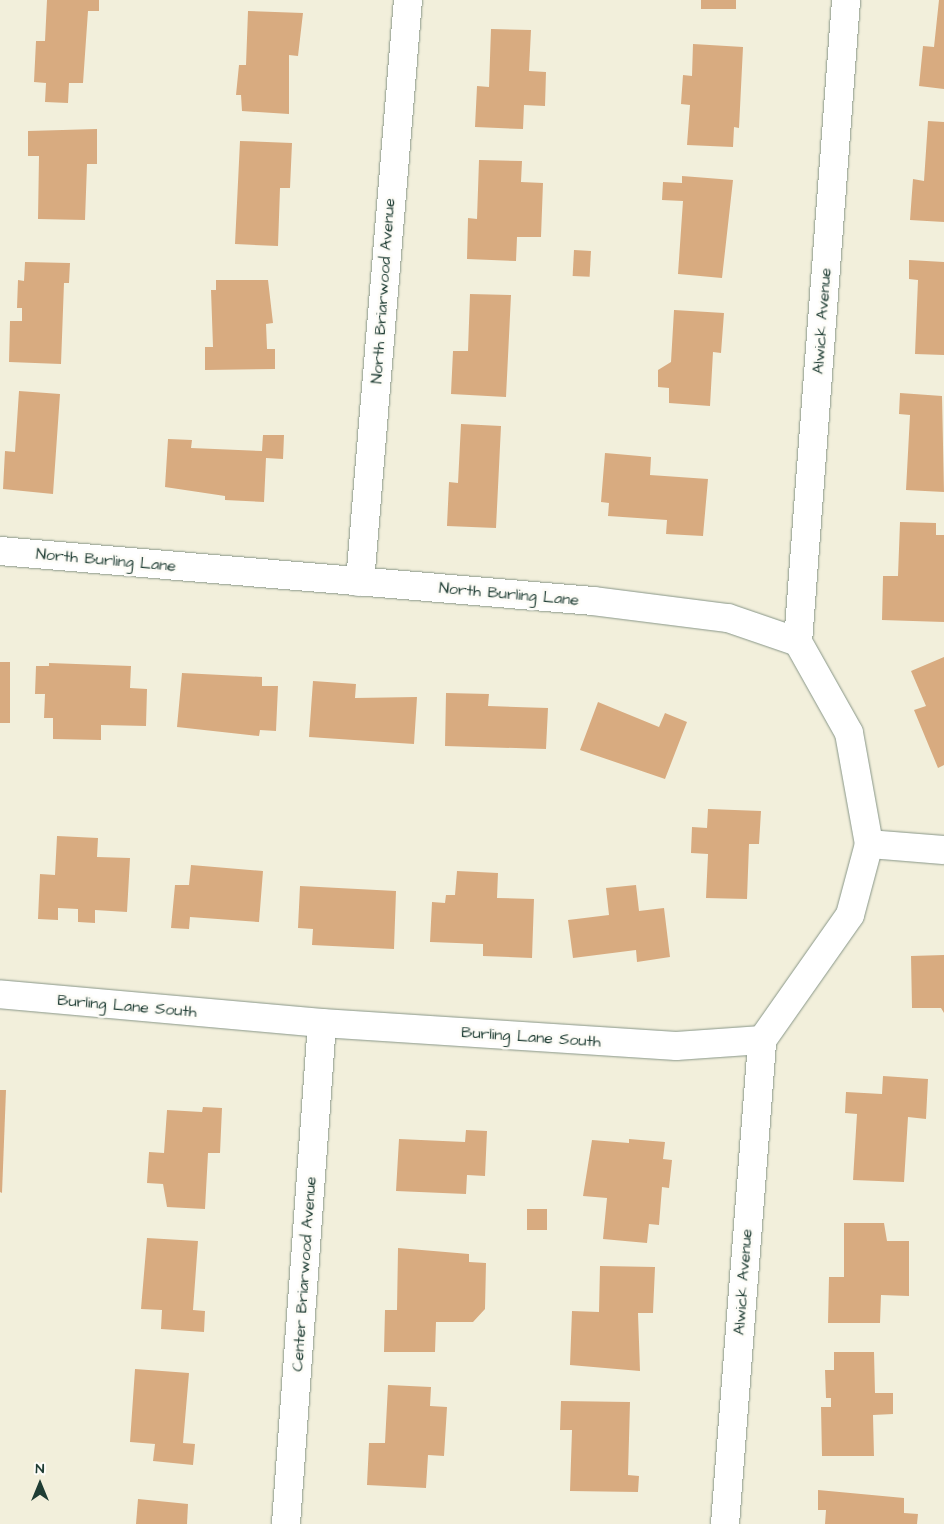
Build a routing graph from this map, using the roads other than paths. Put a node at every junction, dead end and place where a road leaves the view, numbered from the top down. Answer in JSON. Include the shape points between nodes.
{"nodes":[{"id":1,"x":408,"y":0,"type":"edge"},
{"id":2,"x":846,"y":0,"type":"edge"},
{"id":3,"x":0,"y":551,"type":"edge"},
{"id":4,"x":360,"y":582,"type":"junction"},
{"id":5,"x":798,"y":642,"type":"junction"},
{"id":6,"x":869,"y":844,"type":"junction"},
{"id":7,"x":944,"y":850,"type":"edge"},
{"id":8,"x":0,"y":994,"type":"edge"},
{"id":9,"x":322,"y":1023,"type":"junction"},
{"id":10,"x":762,"y":1040,"type":"junction"},
{"id":11,"x":286,"y":1524,"type":"edge"},
{"id":12,"x":725,"y":1524,"type":"edge"}],
"edges":[{"from":1,"to":4,"type":"street","name":"North Briarwood Avenue"},
{"from":2,"to":5,"type":"street","name":"Alwick Avenue"},
{"from":3,"to":4,"type":"street","name":"North Burling Lane"},
{"from":4,"to":5,"type":"street","name":"North Burling Lane","via":[[593,601],[728,618]]},
{"from":5,"to":6,"type":"street","via":[[849,733]]},
{"from":6,"to":7,"type":"street"},
{"from":6,"to":10,"type":"street","via":[[850,915]]},
{"from":8,"to":9,"type":"street","name":"Burling Lane South"},
{"from":9,"to":10,"type":"street","name":"Burling Lane South","via":[[676,1046]]},
{"from":9,"to":11,"type":"street","name":"Center Briarwood Avenue"},
{"from":10,"to":12,"type":"street","name":"Alwick Avenue"}]}
